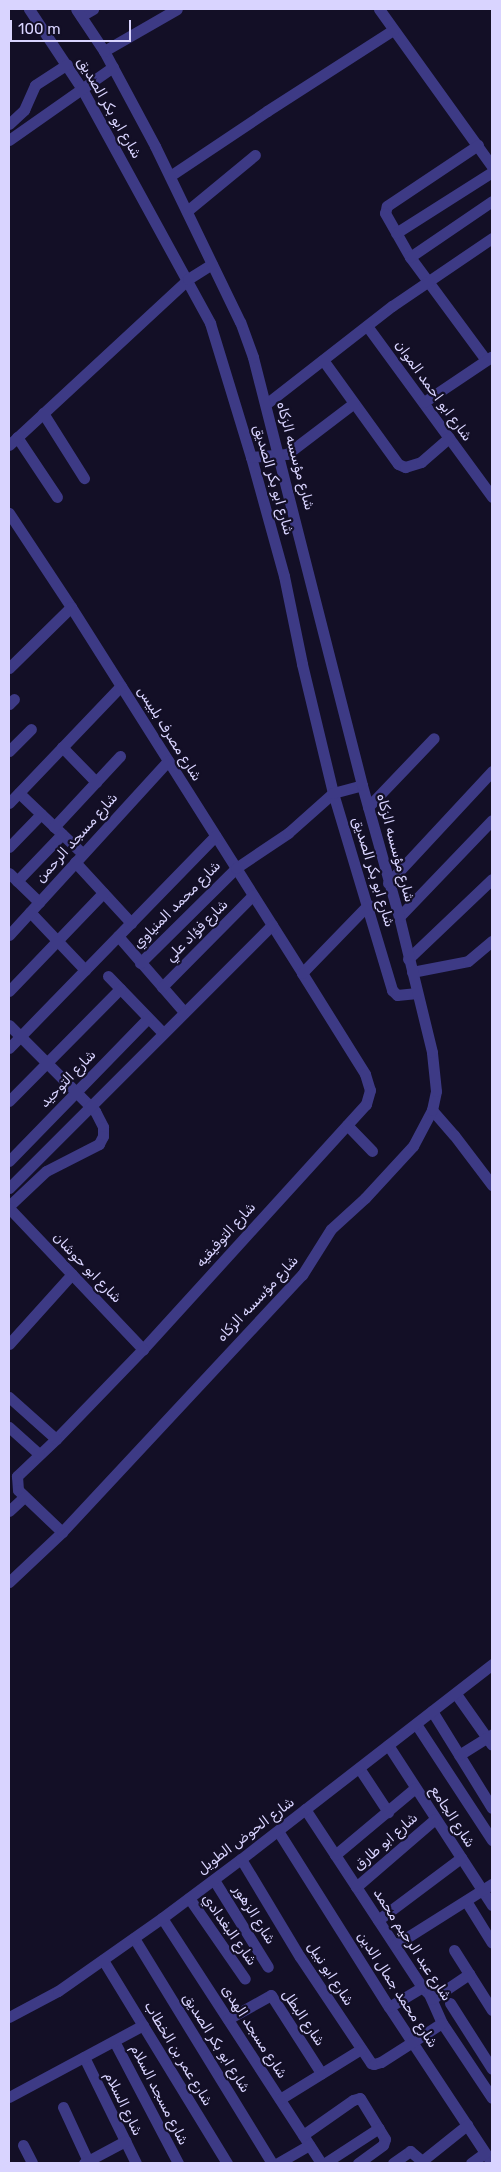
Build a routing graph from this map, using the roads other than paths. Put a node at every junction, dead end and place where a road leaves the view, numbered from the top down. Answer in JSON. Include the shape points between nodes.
{"nodes":[{"id":1,"x":29,"y":9,"type":"edge"},
{"id":2,"x":93,"y":9,"type":"edge"},
{"id":3,"x":177,"y":9,"type":"edge"},
{"id":4,"x":378,"y":9,"type":"edge"},
{"id":5,"x":78,"y":12,"type":"edge"},
{"id":6,"x":393,"y":30,"type":"junction"},
{"id":7,"x":104,"y":51,"type":"junction"},
{"id":8,"x":67,"y":64,"type":"junction"},
{"id":9,"x":109,"y":70,"type":"junction"},
{"id":10,"x":86,"y":86,"type":"junction"},
{"id":11,"x":9,"y":124,"type":"edge"},
{"id":12,"x":9,"y":140,"type":"edge"},
{"id":13,"x":478,"y":145,"type":"junction"},
{"id":14,"x":255,"y":155,"type":"dead end"},
{"id":15,"x":492,"y":166,"type":"edge"},
{"id":16,"x":492,"y":172,"type":"edge"},
{"id":17,"x":170,"y":176,"type":"junction"},
{"id":18,"x":492,"y":201,"type":"edge"},
{"id":19,"x":187,"y":211,"type":"junction"},
{"id":20,"x":396,"y":233,"type":"junction"},
{"id":21,"x":492,"y":238,"type":"edge"},
{"id":22,"x":410,"y":257,"type":"junction"},
{"id":23,"x":212,"y":264,"type":"junction"},
{"id":24,"x":188,"y":279,"type":"junction"},
{"id":25,"x":427,"y":281,"type":"junction"},
{"id":26,"x":367,"y":326,"type":"junction"},
{"id":27,"x":489,"y":358,"type":"edge"},
{"id":28,"x":323,"y":360,"type":"junction"},
{"id":29,"x":424,"y":402,"type":"junction"},
{"id":30,"x":354,"y":403,"type":"junction"},
{"id":31,"x":266,"y":404,"type":"junction"},
{"id":32,"x":43,"y":413,"type":"junction"},
{"id":33,"x":449,"y":438,"type":"junction"},
{"id":34,"x":13,"y":441,"type":"edge"},
{"id":35,"x":280,"y":455,"type":"junction"},
{"id":36,"x":252,"y":457,"type":"junction"},
{"id":37,"x":84,"y":478,"type":"dead end"},
{"id":38,"x":57,"y":497,"type":"dead end"},
{"id":39,"x":492,"y":498,"type":"edge"},
{"id":40,"x":9,"y":513,"type":"edge"},
{"id":41,"x":71,"y":606,"type":"junction"},
{"id":42,"x":9,"y":668,"type":"edge"},
{"id":43,"x":121,"y":686,"type":"junction"},
{"id":44,"x":31,"y":729,"type":"dead end"},
{"id":45,"x":434,"y":738,"type":"dead end"},
{"id":46,"x":62,"y":747,"type":"junction"},
{"id":47,"x":9,"y":751,"type":"edge"},
{"id":48,"x":120,"y":756,"type":"dead end"},
{"id":49,"x":168,"y":760,"type":"junction"},
{"id":50,"x":492,"y":771,"type":"edge"},
{"id":51,"x":96,"y":782,"type":"junction"},
{"id":52,"x":362,"y":785,"type":"junction"},
{"id":53,"x":18,"y":792,"type":"junction"},
{"id":54,"x":334,"y":793,"type":"junction"},
{"id":55,"x":9,"y":803,"type":"edge"},
{"id":56,"x":368,"y":807,"type":"junction"},
{"id":57,"x":41,"y":814,"type":"junction"},
{"id":58,"x":492,"y":820,"type":"edge"},
{"id":59,"x":58,"y":830,"type":"junction"},
{"id":60,"x":216,"y":836,"type":"junction"},
{"id":61,"x":9,"y":847,"type":"edge"},
{"id":62,"x":79,"y":858,"type":"junction"},
{"id":63,"x":236,"y":868,"type":"junction"},
{"id":64,"x":13,"y":877,"type":"edge"},
{"id":65,"x":492,"y":879,"type":"edge"},
{"id":66,"x":388,"y":883,"type":"junction"},
{"id":67,"x":103,"y":893,"type":"junction"},
{"id":68,"x":253,"y":895,"type":"junction"},
{"id":69,"x":39,"y":902,"type":"junction"},
{"id":70,"x":368,"y":905,"type":"junction"},
{"id":71,"x":30,"y":912,"type":"junction"},
{"id":72,"x":399,"y":917,"type":"junction"},
{"id":73,"x":131,"y":923,"type":"junction"},
{"id":74,"x":272,"y":925,"type":"junction"},
{"id":75,"x":11,"y":928,"type":"edge"},
{"id":76,"x":118,"y":936,"type":"junction"},
{"id":77,"x":57,"y":941,"type":"junction"},
{"id":78,"x":492,"y":941,"type":"edge"},
{"id":79,"x":408,"y":959,"type":"junction"},
{"id":80,"x":140,"y":963,"type":"junction"},
{"id":81,"x":85,"y":970,"type":"junction"},
{"id":82,"x":412,"y":972,"type":"junction"},
{"id":83,"x":302,"y":973,"type":"junction"},
{"id":84,"x":108,"y":976,"type":"dead end"},
{"id":85,"x":162,"y":987,"type":"junction"},
{"id":86,"x":120,"y":989,"type":"junction"},
{"id":87,"x":416,"y":989,"type":"junction"},
{"id":88,"x":9,"y":991,"type":"edge"},
{"id":89,"x":184,"y":1012,"type":"junction"},
{"id":90,"x":148,"y":1018,"type":"junction"},
{"id":91,"x":9,"y":1025,"type":"edge"},
{"id":92,"x":163,"y":1033,"type":"junction"},
{"id":93,"x":20,"y":1036,"type":"junction"},
{"id":94,"x":9,"y":1048,"type":"edge"},
{"id":95,"x":47,"y":1063,"type":"junction"},
{"id":96,"x":76,"y":1092,"type":"junction"},
{"id":97,"x":9,"y":1102,"type":"edge"},
{"id":98,"x":90,"y":1106,"type":"junction"},
{"id":99,"x":432,"y":1110,"type":"junction"},
{"id":100,"x":347,"y":1125,"type":"junction"},
{"id":101,"x":372,"y":1151,"type":"dead end"},
{"id":102,"x":9,"y":1161,"type":"edge"},
{"id":103,"x":492,"y":1185,"type":"edge"},
{"id":104,"x":9,"y":1188,"type":"edge"},
{"id":105,"x":9,"y":1207,"type":"edge"},
{"id":106,"x":72,"y":1274,"type":"junction"},
{"id":107,"x":9,"y":1344,"type":"edge"},
{"id":108,"x":143,"y":1349,"type":"junction"},
{"id":109,"x":9,"y":1397,"type":"edge"},
{"id":110,"x":9,"y":1427,"type":"edge"},
{"id":111,"x":56,"y":1440,"type":"junction"},
{"id":112,"x":39,"y":1454,"type":"junction"},
{"id":113,"x":12,"y":1481,"type":"edge"},
{"id":114,"x":24,"y":1497,"type":"junction"},
{"id":115,"x":9,"y":1510,"type":"edge"},
{"id":116,"x":62,"y":1532,"type":"junction"},
{"id":117,"x":9,"y":1582,"type":"edge"},
{"id":118,"x":492,"y":1664,"type":"edge"},
{"id":119,"x":456,"y":1694,"type":"junction"},
{"id":120,"x":432,"y":1711,"type":"junction"},
{"id":121,"x":416,"y":1724,"type":"junction"},
{"id":122,"x":491,"y":1739,"type":"edge"},
{"id":123,"x":388,"y":1745,"type":"junction"},
{"id":124,"x":459,"y":1755,"type":"junction"},
{"id":125,"x":359,"y":1768,"type":"junction"},
{"id":126,"x":415,"y":1788,"type":"junction"},
{"id":127,"x":492,"y":1808,"type":"edge"},
{"id":128,"x":305,"y":1810,"type":"junction"},
{"id":129,"x":388,"y":1812,"type":"junction"},
{"id":130,"x":435,"y":1819,"type":"junction"},
{"id":131,"x":278,"y":1830,"type":"junction"},
{"id":132,"x":492,"y":1840,"type":"edge"},
{"id":133,"x":335,"y":1855,"type":"junction"},
{"id":134,"x":461,"y":1858,"type":"junction"},
{"id":135,"x":241,"y":1859,"type":"junction"},
{"id":136,"x":214,"y":1880,"type":"junction"},
{"id":137,"x":356,"y":1887,"type":"junction"},
{"id":138,"x":488,"y":1887,"type":"edge"},
{"id":139,"x":189,"y":1898,"type":"junction"},
{"id":140,"x":466,"y":1901,"type":"junction"},
{"id":141,"x":492,"y":1905,"type":"edge"},
{"id":142,"x":162,"y":1918,"type":"junction"},
{"id":143,"x":378,"y":1920,"type":"junction"},
{"id":144,"x":134,"y":1938,"type":"junction"},
{"id":145,"x":492,"y":1943,"type":"edge"},
{"id":146,"x":395,"y":1946,"type":"junction"},
{"id":147,"x":454,"y":1950,"type":"dead end"},
{"id":148,"x":103,"y":1960,"type":"junction"},
{"id":149,"x":268,"y":1967,"type":"dead end"},
{"id":150,"x":469,"y":1974,"type":"junction"},
{"id":151,"x":245,"y":1979,"type":"dead end"},
{"id":152,"x":422,"y":1988,"type":"junction"},
{"id":153,"x":432,"y":1999,"type":"junction"},
{"id":154,"x":450,"y":2003,"type":"dead end"},
{"id":155,"x":389,"y":2007,"type":"junction"},
{"id":156,"x":492,"y":2010,"type":"edge"},
{"id":157,"x":9,"y":2017,"type":"edge"},
{"id":158,"x":228,"y":2019,"type":"junction"},
{"id":159,"x":442,"y":2023,"type":"junction"},
{"id":160,"x":143,"y":2025,"type":"junction"},
{"id":161,"x":114,"y":2041,"type":"junction"},
{"id":162,"x":412,"y":2042,"type":"junction"},
{"id":163,"x":361,"y":2049,"type":"junction"},
{"id":164,"x":84,"y":2057,"type":"junction"},
{"id":165,"x":492,"y":2069,"type":"edge"},
{"id":166,"x":321,"y":2073,"type":"junction"},
{"id":167,"x":9,"y":2097,"type":"edge"},
{"id":168,"x":492,"y":2098,"type":"edge"},
{"id":169,"x":280,"y":2099,"type":"junction"},
{"id":170,"x":63,"y":2107,"type":"dead end"},
{"id":171,"x":467,"y":2125,"type":"junction"},
{"id":172,"x":379,"y":2128,"type":"junction"},
{"id":173,"x":303,"y":2135,"type":"junction"},
{"id":174,"x":125,"y":2141,"type":"junction"},
{"id":175,"x":23,"y":2145,"type":"dead end"},
{"id":176,"x":309,"y":2146,"type":"junction"},
{"id":177,"x":485,"y":2153,"type":"junction"},
{"id":178,"x":86,"y":2162,"type":"edge"},
{"id":179,"x":421,"y":2162,"type":"edge"},
{"id":180,"x":31,"y":2163,"type":"edge"},
{"id":181,"x":136,"y":2163,"type":"edge"},
{"id":182,"x":178,"y":2163,"type":"edge"},
{"id":183,"x":227,"y":2163,"type":"edge"},
{"id":184,"x":272,"y":2163,"type":"edge"},
{"id":185,"x":278,"y":2163,"type":"edge"},
{"id":186,"x":321,"y":2163,"type":"edge"},
{"id":187,"x":325,"y":2163,"type":"edge"},
{"id":188,"x":358,"y":2163,"type":"edge"},
{"id":189,"x":392,"y":2163,"type":"edge"},
{"id":190,"x":471,"y":2163,"type":"edge"},
{"id":191,"x":492,"y":2163,"type":"edge"}],
"edges":[{"from":1,"to":8,"type":"street","name":"شارع ابو بكر الصديق"},
{"from":2,"to":5,"type":"street"},
{"from":3,"to":7,"type":"street"},
{"from":4,"to":6,"type":"street"},
{"from":5,"to":7,"type":"street","name":"شارع مؤسسه الزكاه"},
{"from":6,"to":13,"type":"street"},
{"from":6,"to":17,"type":"street"},
{"from":7,"to":9,"type":"street","name":"شارع مؤسسه الزكاه"},
{"from":8,"to":10,"type":"street","name":"شارع ابو بكر الصديق"},
{"from":8,"to":11,"type":"street","via":[[35,85],[24,110]]},
{"from":9,"to":10,"type":"street"},
{"from":9,"to":17,"type":"street","name":"شارع مؤسسه الزكاه"},
{"from":10,"to":12,"type":"street"},
{"from":10,"to":24,"type":"street","name":"شارع ابو بكر الصديق"},
{"from":13,"to":15,"type":"street"},
{"from":13,"to":20,"type":"street","via":[[387,206],[386,216]]},
{"from":14,"to":19,"type":"street"},
{"from":16,"to":20,"type":"street"},
{"from":17,"to":19,"type":"street","name":"شارع مؤسسه الزكاه"},
{"from":18,"to":22,"type":"street"},
{"from":19,"to":23,"type":"street","name":"شارع مؤسسه الزكاه"},
{"from":20,"to":22,"type":"street"},
{"from":21,"to":25,"type":"street"},
{"from":22,"to":25,"type":"street"},
{"from":23,"to":24,"type":"street"},
{"from":23,"to":31,"type":"street","name":"شارع مؤسسه الزكاه","via":[[249,345]]},
{"from":24,"to":32,"type":"street"},
{"from":24,"to":36,"type":"street","name":"شارع ابو بكر الصديق","via":[[210,323]]},
{"from":25,"to":26,"type":"street"},
{"from":25,"to":27,"type":"street"},
{"from":26,"to":28,"type":"street"},
{"from":26,"to":29,"type":"street","name":"شارع ابو احمد الموان"},
{"from":27,"to":29,"type":"street"},
{"from":28,"to":30,"type":"street"},
{"from":28,"to":31,"type":"street"},
{"from":29,"to":33,"type":"street","name":"شارع ابو احمد الموان"},
{"from":30,"to":33,"type":"street","via":[[395,461],[402,466],[421,462]]},
{"from":30,"to":35,"type":"street","via":[[294,450]]},
{"from":31,"to":35,"type":"street","name":"شارع مؤسسه الزكاه"},
{"from":32,"to":34,"type":"street"},
{"from":32,"to":37,"type":"street"},
{"from":33,"to":39,"type":"street","name":"شارع ابو احمد الموان"},
{"from":34,"to":38,"type":"street"},
{"from":35,"to":36,"type":"street"},
{"from":35,"to":52,"type":"street","name":"شارع مؤسسه الزكاه"},
{"from":36,"to":54,"type":"street","name":"شارع ابو بكر الصديق","via":[[284,576]]},
{"from":40,"to":41,"type":"street","name":"شارع مصرف بلبيس"},
{"from":41,"to":42,"type":"street"},
{"from":41,"to":43,"type":"street","name":"شارع مصرف بلبيس"},
{"from":43,"to":46,"type":"street"},
{"from":43,"to":49,"type":"street","name":"شارع مصرف بلبيس"},
{"from":44,"to":47,"type":"street"},
{"from":45,"to":56,"type":"street"},
{"from":46,"to":51,"type":"street"},
{"from":46,"to":53,"type":"street"},
{"from":48,"to":51,"type":"street"},
{"from":49,"to":60,"type":"street","name":"شارع مصرف بلبيس"},
{"from":49,"to":62,"type":"street","name":"شارع مسجد الرحمن"},
{"from":50,"to":66,"type":"street"},
{"from":51,"to":59,"type":"street"},
{"from":52,"to":54,"type":"street"},
{"from":52,"to":56,"type":"street","name":"شارع مؤسسه الزكاه"},
{"from":53,"to":55,"type":"street"},
{"from":53,"to":57,"type":"street"},
{"from":54,"to":63,"type":"street","name":"شارع محمد المنياوي","via":[[288,833]]},
{"from":54,"to":70,"type":"street","name":"شارع ابو بكر الصديق"},
{"from":56,"to":66,"type":"street","name":"شارع مؤسسه الزكاه"},
{"from":57,"to":59,"type":"street"},
{"from":57,"to":61,"type":"street"},
{"from":58,"to":72,"type":"street"},
{"from":59,"to":62,"type":"street"},
{"from":59,"to":64,"type":"street"},
{"from":60,"to":63,"type":"street","name":"شارع مصرف بلبيس"},
{"from":60,"to":73,"type":"street"},
{"from":62,"to":67,"type":"street"},
{"from":62,"to":69,"type":"street","name":"شارع مسجد الرحمن"},
{"from":63,"to":68,"type":"street","name":"شارع مصرف بلبيس"},
{"from":63,"to":80,"type":"street","name":"شارع محمد المنياوي"},
{"from":64,"to":69,"type":"street"},
{"from":65,"to":79,"type":"street"},
{"from":66,"to":72,"type":"street","name":"شارع مؤسسه الزكاه"},
{"from":67,"to":73,"type":"street"},
{"from":67,"to":77,"type":"street"},
{"from":68,"to":74,"type":"street","name":"شارع مصرف بلبيس"},
{"from":68,"to":85,"type":"street","name":"شارع فؤاد علي"},
{"from":69,"to":71,"type":"street","name":"شارع مسجد الرحمن"},
{"from":70,"to":83,"type":"street"},
{"from":70,"to":87,"type":"street","name":"شارع ابو بكر الصديق","via":[[392,990],[397,995]]},
{"from":71,"to":75,"type":"street","name":"شارع مسجد الرحمن"},
{"from":71,"to":77,"type":"street"},
{"from":72,"to":79,"type":"street","name":"شارع مؤسسه الزكاه"},
{"from":73,"to":76,"type":"street"},
{"from":74,"to":83,"type":"street","name":"شارع مصرف بلبيس"},
{"from":74,"to":89,"type":"street"},
{"from":76,"to":80,"type":"street"},
{"from":76,"to":81,"type":"street"},
{"from":77,"to":81,"type":"street"},
{"from":77,"to":88,"type":"street"},
{"from":78,"to":82,"type":"street","via":[[468,961]]},
{"from":79,"to":82,"type":"street","name":"شارع مؤسسه الزكاه"},
{"from":80,"to":85,"type":"street"},
{"from":81,"to":93,"type":"street"},
{"from":82,"to":87,"type":"street","name":"شارع مؤسسه الزكاه"},
{"from":83,"to":100,"type":"street","name":"شارع التوفيقيه","via":[[369,1082],[369,1098]]},
{"from":84,"to":86,"type":"street"},
{"from":85,"to":89,"type":"street"},
{"from":86,"to":90,"type":"street"},
{"from":86,"to":95,"type":"street"},
{"from":87,"to":99,"type":"street","name":"شارع مؤسسه الزكاه","via":[[436,1072]]},
{"from":89,"to":92,"type":"street"},
{"from":90,"to":92,"type":"street"},
{"from":90,"to":96,"type":"street","name":"شارع التوحيد"},
{"from":91,"to":93,"type":"street"},
{"from":92,"to":98,"type":"street"},
{"from":93,"to":94,"type":"street"},
{"from":93,"to":95,"type":"street"},
{"from":95,"to":96,"type":"street"},
{"from":95,"to":97,"type":"street"},
{"from":96,"to":98,"type":"street"},
{"from":96,"to":102,"type":"street","name":"شارع التوحيد"},
{"from":98,"to":104,"type":"street"},
{"from":98,"to":105,"type":"street","via":[[101,1118],[103,1136],[99,1144],[46,1171]]},
{"from":99,"to":103,"type":"street"},
{"from":99,"to":116,"type":"street","name":"شارع مؤسسه الزكاه","via":[[413,1146],[372,1192],[331,1229],[320,1243],[308,1269]]},
{"from":100,"to":101,"type":"street"},
{"from":100,"to":108,"type":"street","name":"شارع التوفيقيه"},
{"from":105,"to":106,"type":"street","name":"شارع ابو حوشان"},
{"from":106,"to":107,"type":"street"},
{"from":106,"to":108,"type":"street","name":"شارع ابو حوشان"},
{"from":108,"to":111,"type":"street","name":"شارع التوفيقيه"},
{"from":109,"to":111,"type":"street"},
{"from":110,"to":112,"type":"street"},
{"from":111,"to":112,"type":"street","name":"شارع التوفيقيه"},
{"from":112,"to":113,"type":"street","name":"شارع التوفيقيه"},
{"from":113,"to":114,"type":"street","name":"شارع التوفيقيه"},
{"from":114,"to":115,"type":"street"},
{"from":114,"to":116,"type":"street"},
{"from":116,"to":117,"type":"street","name":"شارع مؤسسه الزكاه"},
{"from":118,"to":119,"type":"street","name":"شارع الحوض الطويل"},
{"from":119,"to":120,"type":"street","name":"شارع الحوض الطويل"},
{"from":119,"to":122,"type":"street"},
{"from":120,"to":121,"type":"street","name":"شارع الحوض الطويل"},
{"from":120,"to":124,"type":"street"},
{"from":121,"to":123,"type":"street","name":"شارع الحوض الطويل"},
{"from":121,"to":132,"type":"street"},
{"from":122,"to":124,"type":"street"},
{"from":123,"to":125,"type":"street","name":"شارع الحوض الطويل"},
{"from":123,"to":126,"type":"street","name":"شارع الجامع"},
{"from":124,"to":127,"type":"street"},
{"from":125,"to":128,"type":"street","name":"شارع الحوض الطويل"},
{"from":125,"to":129,"type":"street"},
{"from":126,"to":129,"type":"street"},
{"from":126,"to":130,"type":"street","name":"شارع الجامع"},
{"from":128,"to":131,"type":"street","name":"شارع الحوض الطويل"},
{"from":128,"to":133,"type":"street","name":"شارع عبد الرحيم محمد"},
{"from":129,"to":133,"type":"street"},
{"from":130,"to":134,"type":"street","name":"شارع الجامع"},
{"from":130,"to":137,"type":"street","name":"شارع ابو طارق"},
{"from":131,"to":135,"type":"street","name":"شارع الحوض الطويل"},
{"from":131,"to":155,"type":"street","name":"شارع محمد جمال الدين"},
{"from":133,"to":137,"type":"street","name":"شارع عبد الرحيم محمد"},
{"from":134,"to":138,"type":"street","name":"شارع الجامع"},
{"from":134,"to":143,"type":"street"},
{"from":135,"to":136,"type":"street","name":"شارع الحوض الطويل"},
{"from":135,"to":163,"type":"street","name":"شارع ابو نبيل"},
{"from":136,"to":139,"type":"street","name":"شارع الحوض الطويل"},
{"from":136,"to":149,"type":"street","name":"شارع الزهور"},
{"from":137,"to":143,"type":"street","name":"شارع عبد الرحيم محمد"},
{"from":138,"to":140,"type":"street"},
{"from":138,"to":141,"type":"street","name":"شارع الجامع"},
{"from":139,"to":142,"type":"street","name":"شارع الحوض الطويل"},
{"from":139,"to":151,"type":"street","name":"شارع البغدادي"},
{"from":140,"to":145,"type":"street"},
{"from":140,"to":146,"type":"street"},
{"from":142,"to":144,"type":"street","name":"شارع الحوض الطويل"},
{"from":142,"to":158,"type":"street","name":"شارع مسجد الهدى"},
{"from":143,"to":146,"type":"street","name":"شارع عبد الرحيم محمد"},
{"from":144,"to":148,"type":"street","name":"شارع الحوض الطويل"},
{"from":144,"to":184,"type":"street","name":"شارع ابو بكر الصديق"},
{"from":146,"to":152,"type":"street","name":"شارع عبد الرحيم محمد"},
{"from":147,"to":150,"type":"street"},
{"from":148,"to":157,"type":"street","name":"شارع الحوض الطويل"},
{"from":148,"to":160,"type":"street","name":"شارع عمر بن الخطاب"},
{"from":150,"to":153,"type":"street"},
{"from":150,"to":156,"type":"street"},
{"from":152,"to":153,"type":"street","name":"شارع عبد الرحيم محمد"},
{"from":152,"to":155,"type":"street"},
{"from":153,"to":159,"type":"street","name":"شارع عبد الرحيم محمد"},
{"from":154,"to":165,"type":"street"},
{"from":155,"to":162,"type":"street","name":"شارع محمد جمال الدين"},
{"from":158,"to":166,"type":"street","name":"شارع البطل","via":[[271,1994]]},
{"from":158,"to":169,"type":"street","name":"شارع مسجد الهدى"},
{"from":159,"to":162,"type":"street"},
{"from":159,"to":168,"type":"street","name":"شارع عبد الرحيم محمد"},
{"from":160,"to":161,"type":"street"},
{"from":160,"to":183,"type":"street","name":"شارع عمر بن الخطاب"},
{"from":161,"to":164,"type":"street"},
{"from":161,"to":182,"type":"street","name":"شارع مسجد السلام"},
{"from":162,"to":163,"type":"street","name":"شارع ابو نبيل","via":[[374,2064]]},
{"from":162,"to":171,"type":"street","name":"شارع محمد جمال الدين"},
{"from":163,"to":166,"type":"street"},
{"from":164,"to":167,"type":"street"},
{"from":164,"to":174,"type":"street","name":"شارع السلام"},
{"from":166,"to":169,"type":"street"},
{"from":169,"to":173,"type":"street","name":"شارع مسجد الهدى"},
{"from":170,"to":178,"type":"street"},
{"from":171,"to":177,"type":"street","name":"شارع محمد جمال الدين"},
{"from":171,"to":179,"type":"street"},
{"from":172,"to":173,"type":"street","via":[[362,2100],[356,2099]]},
{"from":172,"to":187,"type":"street"},
{"from":172,"to":188,"type":"street","via":[[384,2143]]},
{"from":173,"to":176,"type":"street","name":"شارع مسجد الهدى"},
{"from":174,"to":178,"type":"street"},
{"from":174,"to":181,"type":"street","name":"شارع السلام"},
{"from":175,"to":180,"type":"street"},
{"from":176,"to":185,"type":"street"},
{"from":176,"to":186,"type":"street","name":"شارع مسجد الهدى"},
{"from":177,"to":190,"type":"street"},
{"from":177,"to":191,"type":"street","name":"شارع محمد جمال الدين"},
{"from":179,"to":189,"type":"street","via":[[410,2151]]}]}
